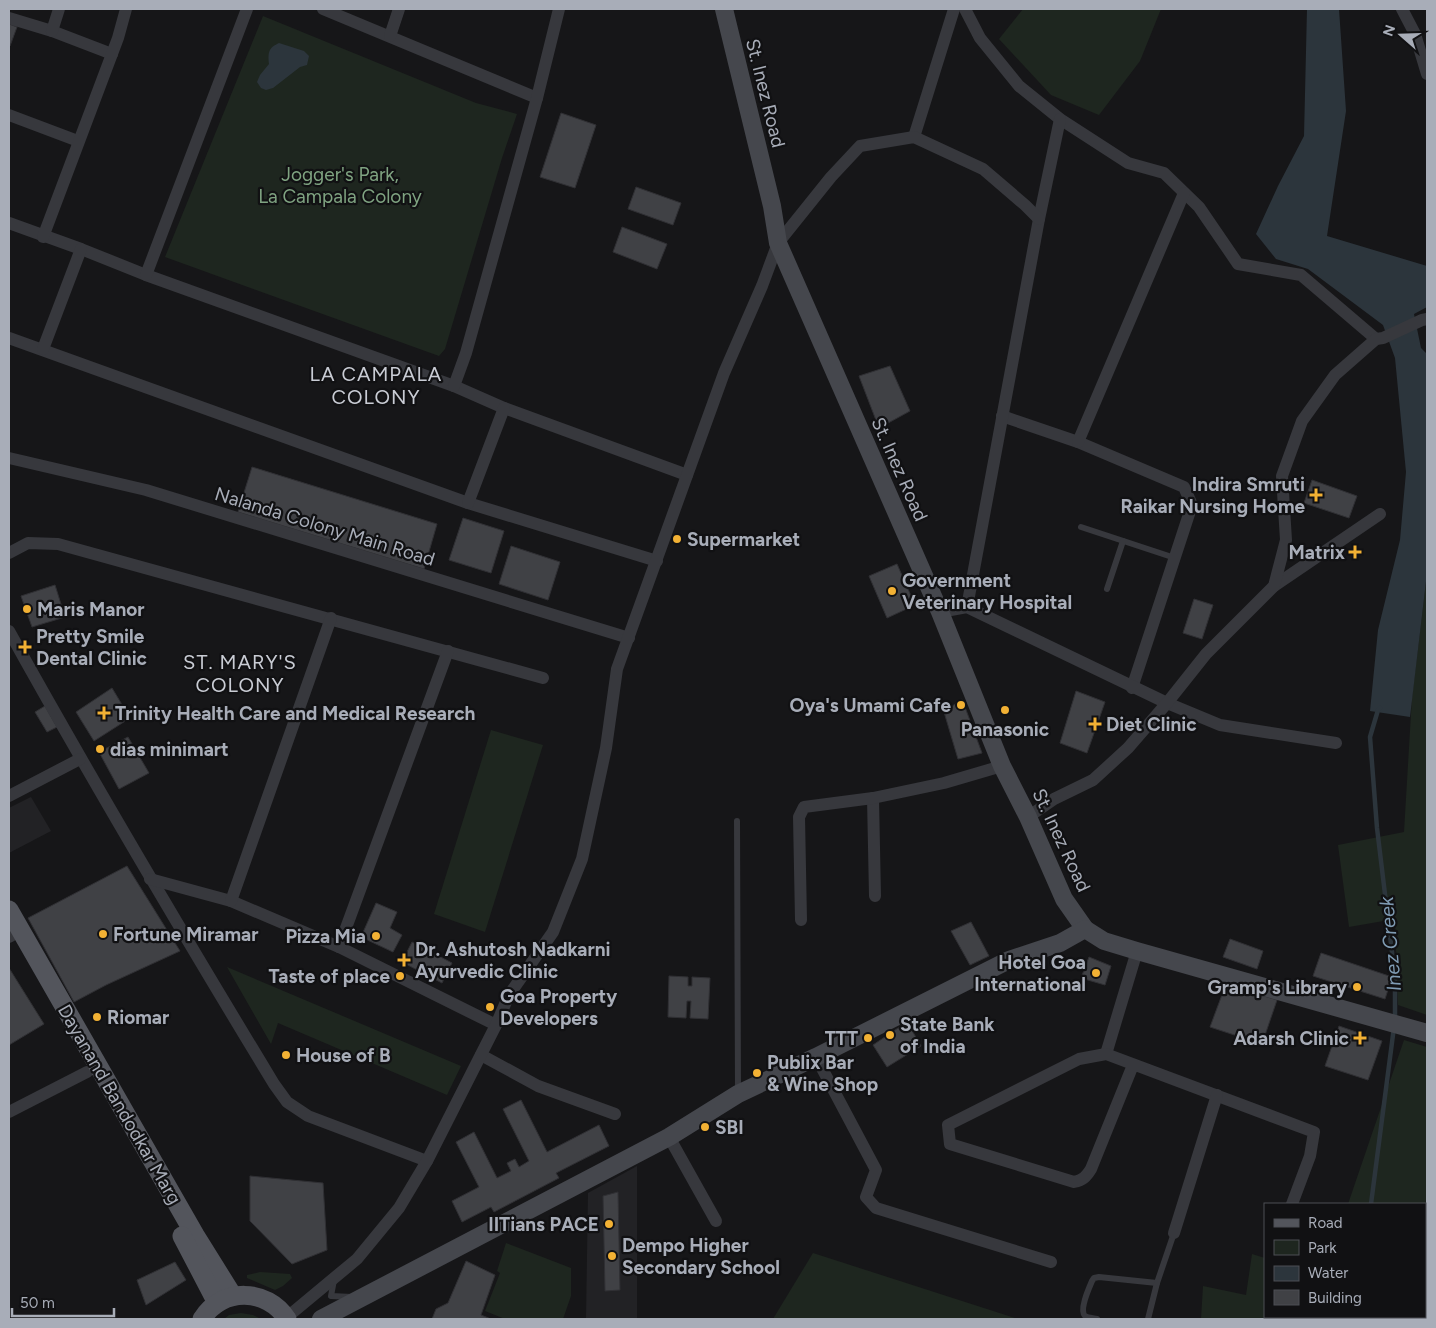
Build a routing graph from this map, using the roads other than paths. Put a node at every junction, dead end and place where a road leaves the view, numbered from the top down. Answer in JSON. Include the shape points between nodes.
{"nodes":[{"id":1,"x":59,"y":9,"type":"edge"},
{"id":2,"x":126,"y":9,"type":"edge"},
{"id":3,"x":247,"y":9,"type":"edge"},
{"id":4,"x":323,"y":9,"type":"edge"},
{"id":5,"x":399,"y":9,"type":"edge"},
{"id":6,"x":559,"y":9,"type":"edge"},
{"id":7,"x":724,"y":9,"type":"edge"},
{"id":8,"x":954,"y":9,"type":"edge"},
{"id":9,"x":965,"y":9,"type":"edge"},
{"id":10,"x":1402,"y":9,"type":"edge"},
{"id":11,"x":9,"y":18,"type":"edge"},
{"id":12,"x":52,"y":31,"type":"junction"},
{"id":13,"x":1421,"y":33,"type":"edge"},
{"id":14,"x":390,"y":36,"type":"junction"},
{"id":15,"x":112,"y":54,"type":"junction"},
{"id":16,"x":1427,"y":74,"type":"edge"},
{"id":17,"x":537,"y":98,"type":"junction"},
{"id":18,"x":9,"y":115,"type":"edge"},
{"id":19,"x":1060,"y":119,"type":"junction"},
{"id":20,"x":914,"y":137,"type":"junction"},
{"id":21,"x":78,"y":141,"type":"junction"},
{"id":22,"x":1184,"y":193,"type":"junction"},
{"id":23,"x":1039,"y":219,"type":"junction"},
{"id":24,"x":9,"y":223,"type":"edge"},
{"id":25,"x":43,"y":237,"type":"junction"},
{"id":26,"x":778,"y":243,"type":"junction"},
{"id":27,"x":81,"y":249,"type":"junction"},
{"id":28,"x":146,"y":275,"type":"junction"},
{"id":29,"x":1427,"y":319,"type":"edge"},
{"id":30,"x":9,"y":338,"type":"edge"},
{"id":31,"x":1376,"y":339,"type":"junction"},
{"id":32,"x":42,"y":349,"type":"junction"},
{"id":33,"x":454,"y":386,"type":"junction"},
{"id":34,"x":504,"y":408,"type":"junction"},
{"id":35,"x":1002,"y":416,"type":"junction"},
{"id":36,"x":1078,"y":442,"type":"junction"},
{"id":37,"x":9,"y":458,"type":"edge"},
{"id":38,"x":687,"y":475,"type":"junction"},
{"id":39,"x":468,"y":503,"type":"junction"},
{"id":40,"x":1380,"y":514,"type":"dead end"},
{"id":41,"x":1081,"y":527,"type":"dead end"},
{"id":42,"x":1123,"y":541,"type":"junction"},
{"id":43,"x":9,"y":553,"type":"edge"},
{"id":44,"x":1175,"y":558,"type":"junction"},
{"id":45,"x":658,"y":561,"type":"junction"},
{"id":46,"x":1274,"y":586,"type":"junction"},
{"id":47,"x":1107,"y":589,"type":"dead end"},
{"id":48,"x":967,"y":607,"type":"junction"},
{"id":49,"x":940,"y":612,"type":"junction"},
{"id":50,"x":331,"y":618,"type":"junction"},
{"id":51,"x":9,"y":631,"type":"edge"},
{"id":52,"x":628,"y":638,"type":"junction"},
{"id":53,"x":448,"y":651,"type":"junction"},
{"id":54,"x":543,"y":678,"type":"dead end"},
{"id":55,"x":1132,"y":688,"type":"junction"},
{"id":56,"x":1167,"y":704,"type":"junction"},
{"id":57,"x":1336,"y":742,"type":"dead end"},
{"id":58,"x":80,"y":759,"type":"junction"},
{"id":59,"x":1002,"y":766,"type":"junction"},
{"id":60,"x":9,"y":796,"type":"edge"},
{"id":61,"x":872,"y":798,"type":"junction"},
{"id":62,"x":1028,"y":817,"type":"junction"},
{"id":63,"x":737,"y":821,"type":"dead end"},
{"id":64,"x":150,"y":879,"type":"junction"},
{"id":65,"x":875,"y":896,"type":"dead end"},
{"id":66,"x":231,"y":901,"type":"junction"},
{"id":67,"x":9,"y":910,"type":"edge"},
{"id":68,"x":801,"y":920,"type":"dead end"},
{"id":69,"x":1085,"y":929,"type":"junction"},
{"id":70,"x":9,"y":935,"type":"edge"},
{"id":71,"x":338,"y":947,"type":"junction"},
{"id":72,"x":1137,"y":951,"type":"junction"},
{"id":73,"x":496,"y":1025,"type":"junction"},
{"id":74,"x":1427,"y":1033,"type":"edge"},
{"id":75,"x":1106,"y":1054,"type":"junction"},
{"id":76,"x":481,"y":1055,"type":"junction"},
{"id":77,"x":816,"y":1057,"type":"junction"},
{"id":78,"x":1133,"y":1065,"type":"junction"},
{"id":79,"x":87,"y":1072,"type":"junction"},
{"id":80,"x":738,"y":1094,"type":"junction"},
{"id":81,"x":1217,"y":1094,"type":"junction"},
{"id":82,"x":9,"y":1112,"type":"edge"},
{"id":83,"x":615,"y":1114,"type":"dead end"},
{"id":84,"x":669,"y":1137,"type":"junction"},
{"id":85,"x":427,"y":1160,"type":"junction"},
{"id":86,"x":1292,"y":1203,"type":"edge"},
{"id":87,"x":716,"y":1221,"type":"dead end"},
{"id":88,"x":1174,"y":1233,"type":"joint"},
{"id":89,"x":1051,"y":1262,"type":"dead end"},
{"id":90,"x":334,"y":1279,"type":"junction"},
{"id":91,"x":1157,"y":1283,"type":"junction"},
{"id":92,"x":363,"y":1297,"type":"junction"},
{"id":93,"x":225,"y":1300,"type":"junction"},
{"id":94,"x":202,"y":1319,"type":"edge"},
{"id":95,"x":287,"y":1319,"type":"edge"},
{"id":96,"x":321,"y":1319,"type":"edge"},
{"id":97,"x":1097,"y":1319,"type":"edge"},
{"id":98,"x":1148,"y":1319,"type":"edge"}],
"edges":[{"from":1,"to":12,"type":"street"},
{"from":2,"to":15,"type":"street"},
{"from":3,"to":28,"type":"street"},
{"from":4,"to":14,"type":"street"},
{"from":5,"to":14,"type":"street"},
{"from":6,"to":17,"type":"street"},
{"from":7,"to":26,"type":"main road","name":"St. Inez Road"},
{"from":8,"to":20,"type":"street"},
{"from":9,"to":19,"type":"street","via":[[980,38],[1019,86]]},
{"from":10,"to":13,"type":"street"},
{"from":11,"to":12,"type":"street"},
{"from":12,"to":15,"type":"street"},
{"from":13,"to":16,"type":"street"},
{"from":14,"to":17,"type":"street"},
{"from":15,"to":21,"type":"street"},
{"from":17,"to":33,"type":"street"},
{"from":18,"to":21,"type":"street"},
{"from":19,"to":22,"type":"street","via":[[1128,163],[1164,173]]},
{"from":19,"to":23,"type":"street"},
{"from":20,"to":23,"type":"street","via":[[983,169]]},
{"from":20,"to":26,"type":"street","via":[[860,146]]},
{"from":21,"to":25,"type":"street"},
{"from":22,"to":31,"type":"street","via":[[1199,206],[1238,264],[1301,276]]},
{"from":22,"to":36,"type":"street"},
{"from":23,"to":35,"type":"street"},
{"from":24,"to":25,"type":"street"},
{"from":25,"to":27,"type":"street"},
{"from":26,"to":38,"type":"street","via":[[724,373]]},
{"from":26,"to":49,"type":"main road","name":"St. Inez Road"},
{"from":27,"to":28,"type":"street"},
{"from":27,"to":32,"type":"street"},
{"from":28,"to":33,"type":"street"},
{"from":29,"to":31,"type":"street"},
{"from":30,"to":32,"type":"street"},
{"from":31,"to":46,"type":"street","via":[[1334,375],[1302,421],[1282,476],[1286,540]]},
{"from":32,"to":39,"type":"street"},
{"from":33,"to":34,"type":"street"},
{"from":34,"to":38,"type":"street"},
{"from":34,"to":39,"type":"street"},
{"from":35,"to":36,"type":"street"},
{"from":35,"to":48,"type":"street"},
{"from":36,"to":44,"type":"street","via":[[1184,487],[1192,505]]},
{"from":37,"to":52,"type":"street","name":"Nalanda Colony Main Road","via":[[146,490]]},
{"from":38,"to":45,"type":"street"},
{"from":39,"to":45,"type":"street"},
{"from":40,"to":46,"type":"street"},
{"from":41,"to":42,"type":"lane"},
{"from":42,"to":44,"type":"lane"},
{"from":42,"to":47,"type":"lane"},
{"from":43,"to":50,"type":"street","via":[[28,543],[58,544]]},
{"from":44,"to":55,"type":"street"},
{"from":45,"to":52,"type":"street"},
{"from":46,"to":56,"type":"street","via":[[1206,654]]},
{"from":48,"to":49,"type":"street"},
{"from":48,"to":55,"type":"street"},
{"from":49,"to":59,"type":"main road","name":"St. Inez Road"},
{"from":50,"to":53,"type":"street"},
{"from":50,"to":66,"type":"street"},
{"from":51,"to":58,"type":"street"},
{"from":52,"to":73,"type":"street","via":[[617,669],[606,748],[582,858],[553,932],[509,995]]},
{"from":53,"to":54,"type":"street"},
{"from":53,"to":71,"type":"street"},
{"from":55,"to":56,"type":"street"},
{"from":56,"to":57,"type":"street","via":[[1220,725]]},
{"from":56,"to":62,"type":"street","via":[[1128,748],[1093,780],[1054,799]]},
{"from":58,"to":60,"type":"street"},
{"from":58,"to":64,"type":"street"},
{"from":59,"to":61,"type":"street","via":[[944,783]]},
{"from":59,"to":62,"type":"main road","name":"St. Inez Road"},
{"from":61,"to":65,"type":"street"},
{"from":61,"to":68,"type":"street","via":[[804,807],[801,811]]},
{"from":62,"to":69,"type":"main road","name":"St. Inez Road","via":[[1064,900]]},
{"from":63,"to":80,"type":"lane"},
{"from":64,"to":66,"type":"street"},
{"from":64,"to":85,"type":"street","via":[[287,1102],[308,1116]]},
{"from":66,"to":71,"type":"street"},
{"from":67,"to":93,"type":"main road","name":"Dayanand Bandodkar Marg","via":[[195,1235]]},
{"from":69,"to":72,"type":"main road","via":[[1104,941]]},
{"from":69,"to":77,"type":"main road","via":[[1060,943],[1008,960]]},
{"from":70,"to":79,"type":"main road","name":"Dayanand Bandodkar Marg"},
{"from":71,"to":73,"type":"street"},
{"from":72,"to":74,"type":"main road"},
{"from":72,"to":75,"type":"street"},
{"from":73,"to":76,"type":"street"},
{"from":75,"to":78,"type":"street"},
{"from":75,"to":78,"type":"street","via":[[1079,1059],[948,1125],[950,1144],[1074,1182],[1082,1180],[1091,1169]]},
{"from":76,"to":83,"type":"street","via":[[538,1086]]},
{"from":76,"to":85,"type":"street"},
{"from":77,"to":80,"type":"main road"},
{"from":77,"to":89,"type":"street","via":[[876,1170],[866,1197],[876,1208]]},
{"from":78,"to":81,"type":"street"},
{"from":79,"to":82,"type":"street"},
{"from":79,"to":93,"type":"main road","name":"Dayanand Bandodkar Marg","via":[[184,1240]]},
{"from":80,"to":84,"type":"main road"},
{"from":81,"to":86,"type":"street","via":[[1314,1132],[1310,1156]]},
{"from":81,"to":88,"type":"street"},
{"from":84,"to":87,"type":"street"},
{"from":84,"to":92,"type":"main road"},
{"from":85,"to":90,"type":"street","via":[[400,1208],[357,1260]]},
{"from":88,"to":91,"type":"lane"},
{"from":90,"to":92,"type":"lane","via":[[331,1296]]},
{"from":90,"to":95,"type":"street"},
{"from":91,"to":97,"type":"lane","via":[[1094,1278],[1082,1308],[1086,1317]]},
{"from":91,"to":98,"type":"lane"},
{"from":92,"to":96,"type":"main road"},
{"from":93,"to":94,"type":"main road","via":[[210,1309]]},
{"from":93,"to":95,"type":"main road","via":[[241,1295],[259,1297],[273,1304]]}]}
